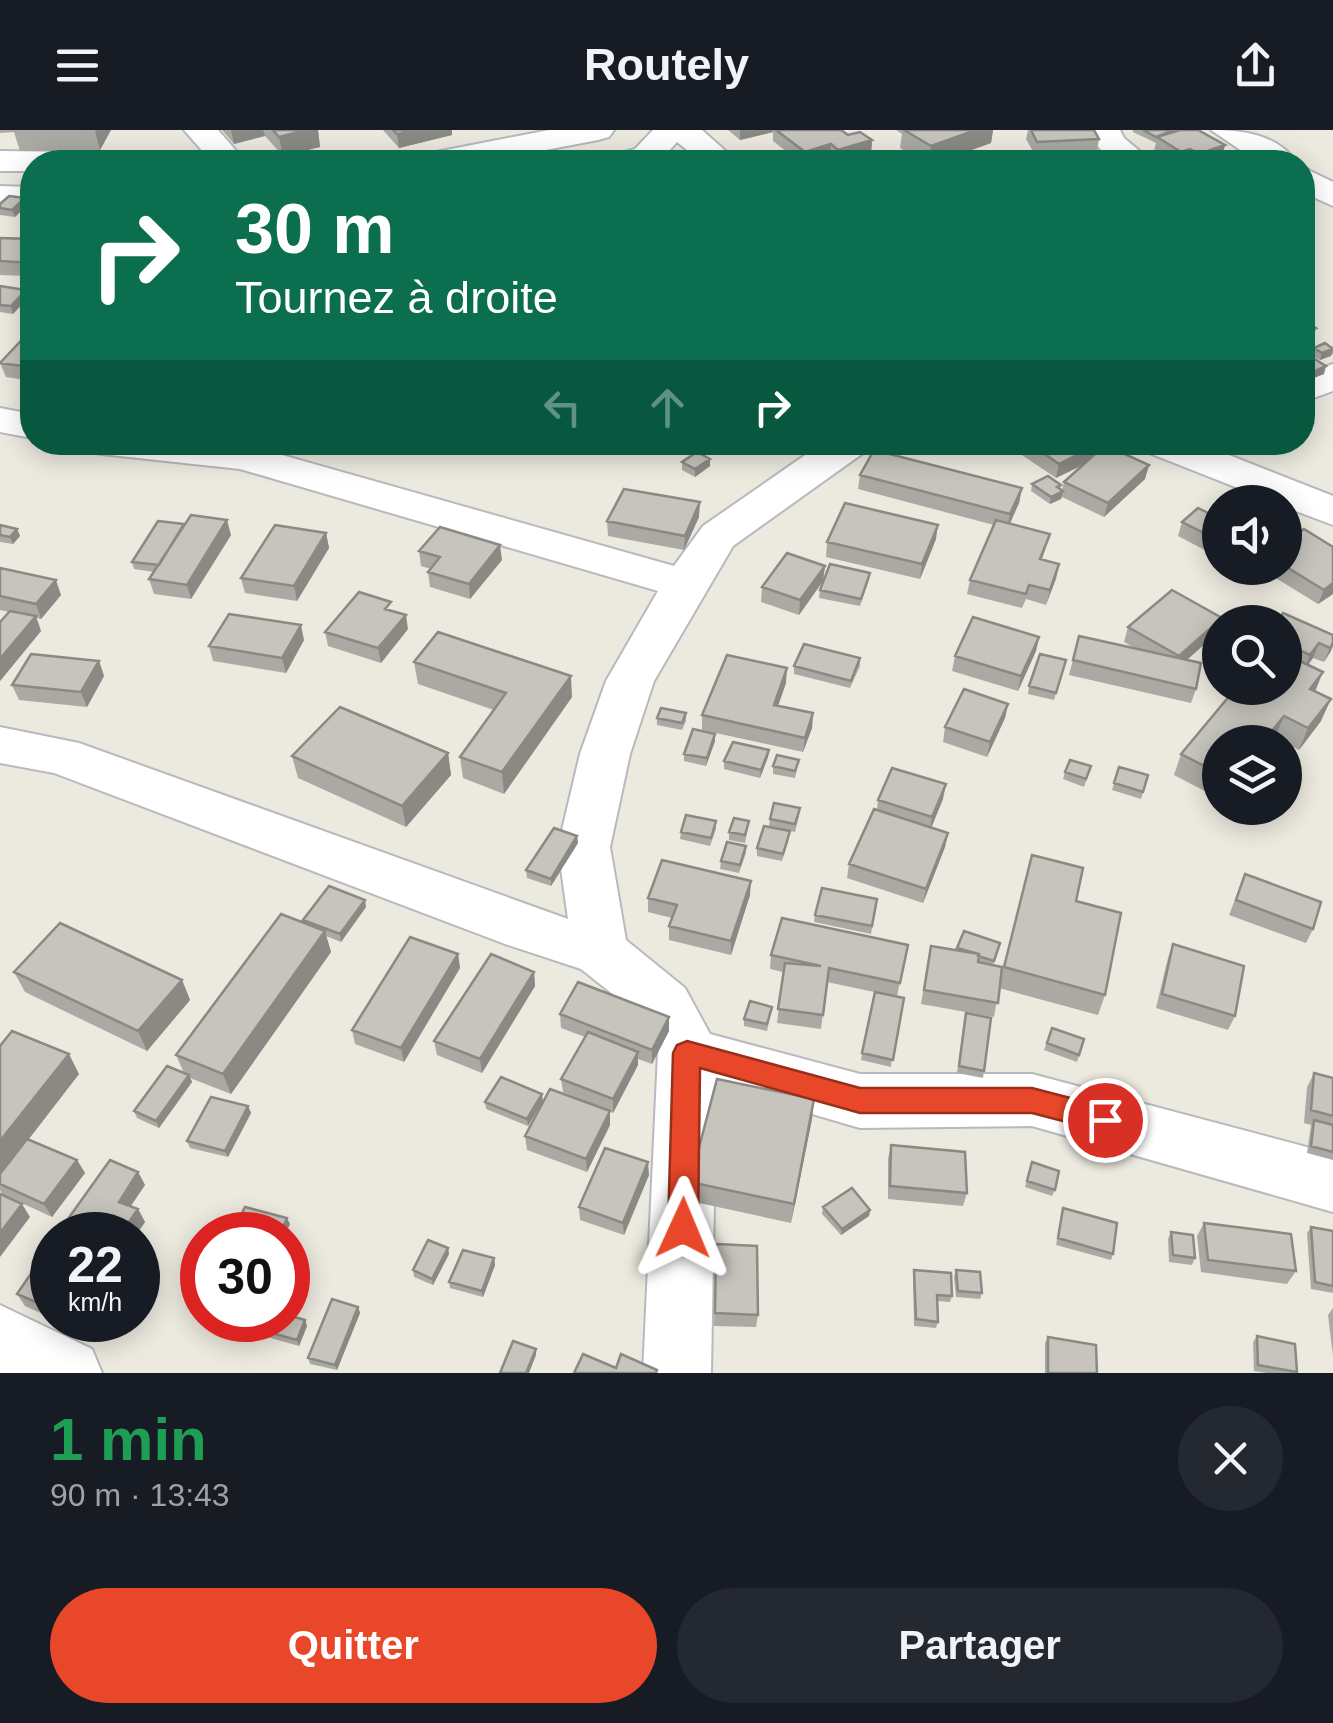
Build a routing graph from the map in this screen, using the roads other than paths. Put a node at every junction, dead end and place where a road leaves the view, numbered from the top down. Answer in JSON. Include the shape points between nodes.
{"nodes":[{"id":1,"x":200,"y":130,"type":"edge"},
{"id":2,"x":598,"y":130,"type":"edge"},
{"id":3,"x":670,"y":130,"type":"edge"},
{"id":4,"x":682,"y":130,"type":"edge"},
{"id":5,"x":1104,"y":130,"type":"edge"},
{"id":6,"x":1227,"y":130,"type":"edge"},
{"id":7,"x":219,"y":150,"type":"edge"},
{"id":8,"x":497,"y":150,"type":"edge"},
{"id":9,"x":652,"y":150,"type":"edge"},
{"id":10,"x":707,"y":150,"type":"edge"},
{"id":11,"x":1120,"y":150,"type":"edge"},
{"id":12,"x":1260,"y":150,"type":"edge"},
{"id":13,"x":266,"y":455,"type":"edge"},
{"id":14,"x":833,"y":455,"type":"edge"},
{"id":15,"x":1203,"y":455,"type":"edge"},
{"id":16,"x":1333,"y":511,"type":"edge"},
{"id":17,"x":685,"y":584,"type":"junction"},
{"id":18,"x":0,"y":745,"type":"edge"},
{"id":19,"x":600,"y":952,"type":"junction"},
{"id":20,"x":687,"y":1053,"type":"junction"},
{"id":21,"x":1333,"y":1184,"type":"edge"},
{"id":22,"x":0,"y":1338,"type":"edge"},
{"id":23,"x":68,"y":1373,"type":"edge"},
{"id":24,"x":677,"y":1373,"type":"edge"}],
"edges":[{"from":1,"to":7,"type":"street"},
{"from":2,"to":8,"type":"street"},
{"from":3,"to":9,"type":"street"},
{"from":4,"to":10,"type":"street"},
{"from":5,"to":11,"type":"street"},
{"from":6,"to":12,"type":"street"},
{"from":13,"to":17,"type":"street"},
{"from":14,"to":17,"type":"street","via":[[718,536]]},
{"from":15,"to":16,"type":"street"},
{"from":17,"to":19,"type":"street","via":[[630,680],[605,754],[584,848]]},
{"from":18,"to":19,"type":"street","via":[[61,756]]},
{"from":19,"to":20,"type":"street","via":[[652,988],[678,1023]]},
{"from":20,"to":21,"type":"street","via":[[860,1100],[1032,1100]]},
{"from":20,"to":24,"type":"street"},
{"from":22,"to":23,"type":"street"}]}
